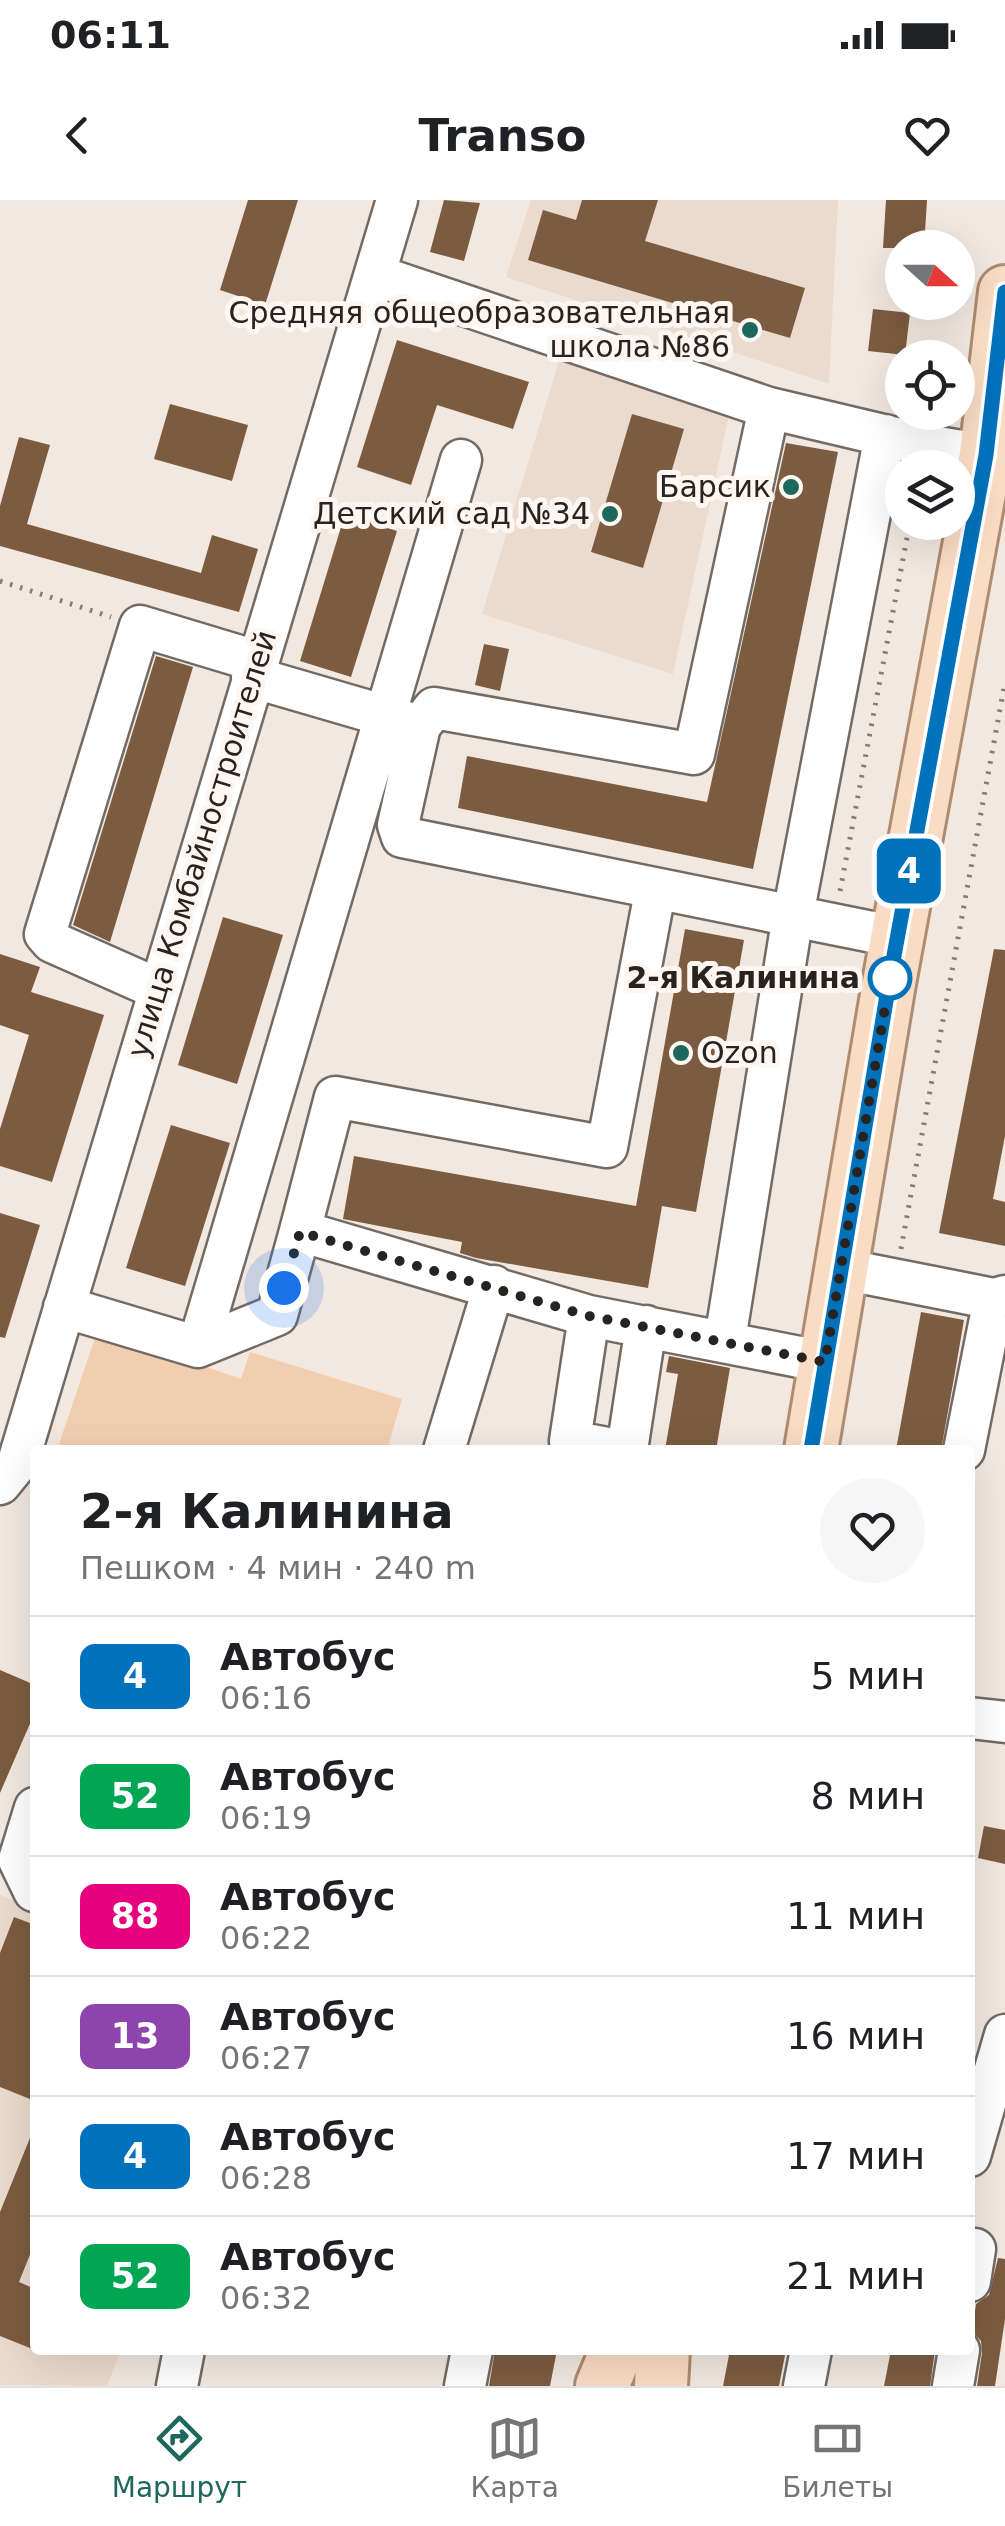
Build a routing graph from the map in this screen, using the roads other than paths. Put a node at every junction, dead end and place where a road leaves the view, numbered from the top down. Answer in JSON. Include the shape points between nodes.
{"nodes":[{"id":1,"x":397,"y":200,"type":"edge"},
{"id":2,"x":375,"y":275,"type":"junction"},
{"id":3,"x":1005,"y":292,"type":"edge"},
{"id":4,"x":769,"y":408,"type":"junction"},
{"id":5,"x":885,"y":435,"type":"junction"},
{"id":6,"x":995,"y":457,"type":"edge"},
{"id":7,"x":461,"y":460,"type":"dead end"},
{"id":8,"x":254,"y":669,"type":"junction"},
{"id":9,"x":401,"y":722,"type":"junction"},
{"id":10,"x":656,"y":892,"type":"junction"},
{"id":11,"x":793,"y":915,"type":"junction"},
{"id":12,"x":897,"y":937,"type":"junction"},
{"id":13,"x":158,"y":989,"type":"junction"},
{"id":14,"x":300,"y":1232,"type":"junction"},
{"id":15,"x":842,"y":1269,"type":"junction"},
{"id":16,"x":494,"y":1286,"type":"junction"},
{"id":17,"x":1000,"y":1298,"type":"edge"},
{"id":18,"x":64,"y":1307,"type":"junction"},
{"id":19,"x":589,"y":1316,"type":"junction"},
{"id":20,"x":646,"y":1326,"type":"junction"},
{"id":21,"x":725,"y":1340,"type":"junction"},
{"id":22,"x":198,"y":1347,"type":"junction"},
{"id":23,"x":825,"y":1362,"type":"junction"},
{"id":24,"x":446,"y":1445,"type":"edge"},
{"id":25,"x":591,"y":1445,"type":"edge"},
{"id":26,"x":628,"y":1445,"type":"edge"},
{"id":27,"x":812,"y":1445,"type":"edge"},
{"id":28,"x":965,"y":1445,"type":"edge"},
{"id":29,"x":18,"y":1471,"type":"edge"},
{"id":30,"x":975,"y":1719,"type":"edge"},
{"id":31,"x":1005,"y":1722,"type":"edge"},
{"id":32,"x":30,"y":1824,"type":"edge"},
{"id":33,"x":0,"y":1876,"type":"edge"},
{"id":34,"x":30,"y":1883,"type":"edge"},
{"id":35,"x":30,"y":1889,"type":"edge"},
{"id":36,"x":1005,"y":2035,"type":"edge"},
{"id":37,"x":975,"y":2139,"type":"edge"},
{"id":38,"x":183,"y":2355,"type":"edge"},
{"id":39,"x":471,"y":2355,"type":"edge"},
{"id":40,"x":615,"y":2355,"type":"edge"},
{"id":41,"x":649,"y":2355,"type":"edge"},
{"id":42,"x":664,"y":2355,"type":"edge"},
{"id":43,"x":810,"y":2355,"type":"edge"},
{"id":44,"x":957,"y":2355,"type":"edge"},
{"id":45,"x":176,"y":2386,"type":"edge"},
{"id":46,"x":465,"y":2386,"type":"edge"},
{"id":47,"x":602,"y":2386,"type":"edge"},
{"id":48,"x":644,"y":2386,"type":"edge"},
{"id":49,"x":661,"y":2386,"type":"edge"},
{"id":50,"x":804,"y":2386,"type":"edge"},
{"id":51,"x":952,"y":2386,"type":"edge"}],
"edges":[{"from":1,"to":2,"type":"street","name":"улица Комбайностроителей"},
{"from":2,"to":4,"type":"street"},
{"from":2,"to":8,"type":"street","name":"улица Комбайностроителей"},
{"from":3,"to":6,"type":"main road"},
{"from":4,"to":5,"type":"street"},
{"from":4,"to":9,"type":"street","via":[[694,754],[434,708]]},
{"from":5,"to":6,"type":"street"},
{"from":5,"to":11,"type":"street"},
{"from":6,"to":12,"type":"main road"},
{"from":7,"to":9,"type":"street"},
{"from":8,"to":9,"type":"street"},
{"from":8,"to":13,"type":"street","name":"улица Комбайностроителей"},
{"from":8,"to":13,"type":"street","via":[[140,626],[45,934]]},
{"from":9,"to":10,"type":"street","via":[[402,837]]},
{"from":9,"to":22,"type":"street"},
{"from":10,"to":11,"type":"street"},
{"from":10,"to":14,"type":"street","via":[[607,1147],[335,1097]]},
{"from":11,"to":12,"type":"street"},
{"from":11,"to":21,"type":"street"},
{"from":12,"to":15,"type":"main road"},
{"from":13,"to":18,"type":"street","name":"улица Комбайностроителей"},
{"from":14,"to":16,"type":"street"},
{"from":14,"to":22,"type":"street","via":[[277,1316]]},
{"from":15,"to":17,"type":"street"},
{"from":15,"to":23,"type":"main road"},
{"from":16,"to":19,"type":"street"},
{"from":16,"to":24,"type":"street"},
{"from":17,"to":28,"type":"street"},
{"from":18,"to":22,"type":"street"},
{"from":18,"to":29,"type":"street","name":"улица Комбайностроителей"},
{"from":19,"to":20,"type":"street"},
{"from":19,"to":25,"type":"street","via":[[570,1441]]},
{"from":20,"to":21,"type":"street"},
{"from":20,"to":26,"type":"street"},
{"from":21,"to":23,"type":"street"},
{"from":23,"to":27,"type":"main road"},
{"from":30,"to":31,"type":"street"},
{"from":32,"to":34,"type":"street","via":[[19,1860]]},
{"from":33,"to":35,"type":"street"},
{"from":36,"to":37,"type":"street"},
{"from":38,"to":45,"type":"street"},
{"from":39,"to":46,"type":"street"},
{"from":40,"to":47,"type":"main road"},
{"from":41,"to":48,"type":"main road"},
{"from":42,"to":49,"type":"main road"},
{"from":43,"to":50,"type":"street"},
{"from":44,"to":51,"type":"street"}]}
